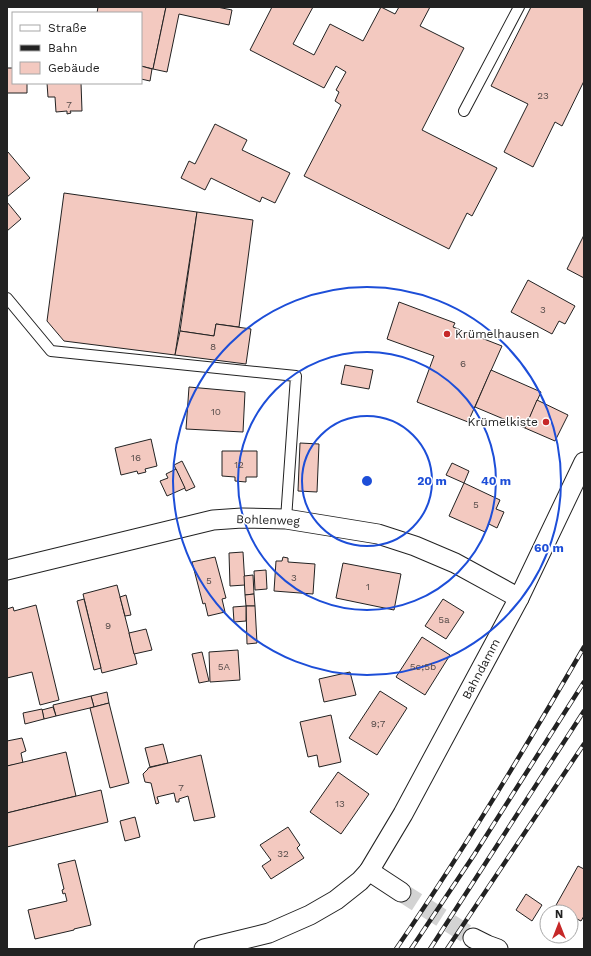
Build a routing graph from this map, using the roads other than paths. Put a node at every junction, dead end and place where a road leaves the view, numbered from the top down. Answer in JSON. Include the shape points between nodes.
{"nodes":[{"id":1,"x":519,"y":7,"type":"edge"},
{"id":2,"x":464,"y":111,"type":"dead end"},
{"id":3,"x":7,"y":298,"type":"edge"},
{"id":4,"x":584,"y":462,"type":"edge"},
{"id":5,"x":286,"y":519,"type":"junction"},
{"id":6,"x":7,"y":570,"type":"edge"},
{"id":7,"x":519,"y":598,"type":"junction"},
{"id":8,"x":369,"y":871,"type":"junction"},
{"id":9,"x":401,"y":892,"type":"tunnel mouth"},
{"id":10,"x":472,"y":938,"type":"tunnel mouth"},
{"id":11,"x":204,"y":949,"type":"edge"},
{"id":12,"x":498,"y":949,"type":"edge"}],
"edges":[{"from":1,"to":2,"type":"lane"},
{"from":3,"to":5,"type":"lane","via":[[51,351],[296,376]]},
{"from":4,"to":7,"type":"street","name":"Bahndamm"},
{"from":5,"to":6,"type":"street","name":"Bohlenweg","via":[[213,520]]},
{"from":5,"to":7,"type":"street","name":"Bohlenweg","via":[[378,534],[415,546],[455,563]]},
{"from":7,"to":8,"type":"street","name":"Bahndamm","via":[[403,814]]},
{"from":8,"to":9,"type":"street"},
{"from":8,"to":11,"type":"street","name":"Bahndamm","via":[[336,900],[310,915],[269,932]]},
{"from":10,"to":12,"type":"street"}]}
